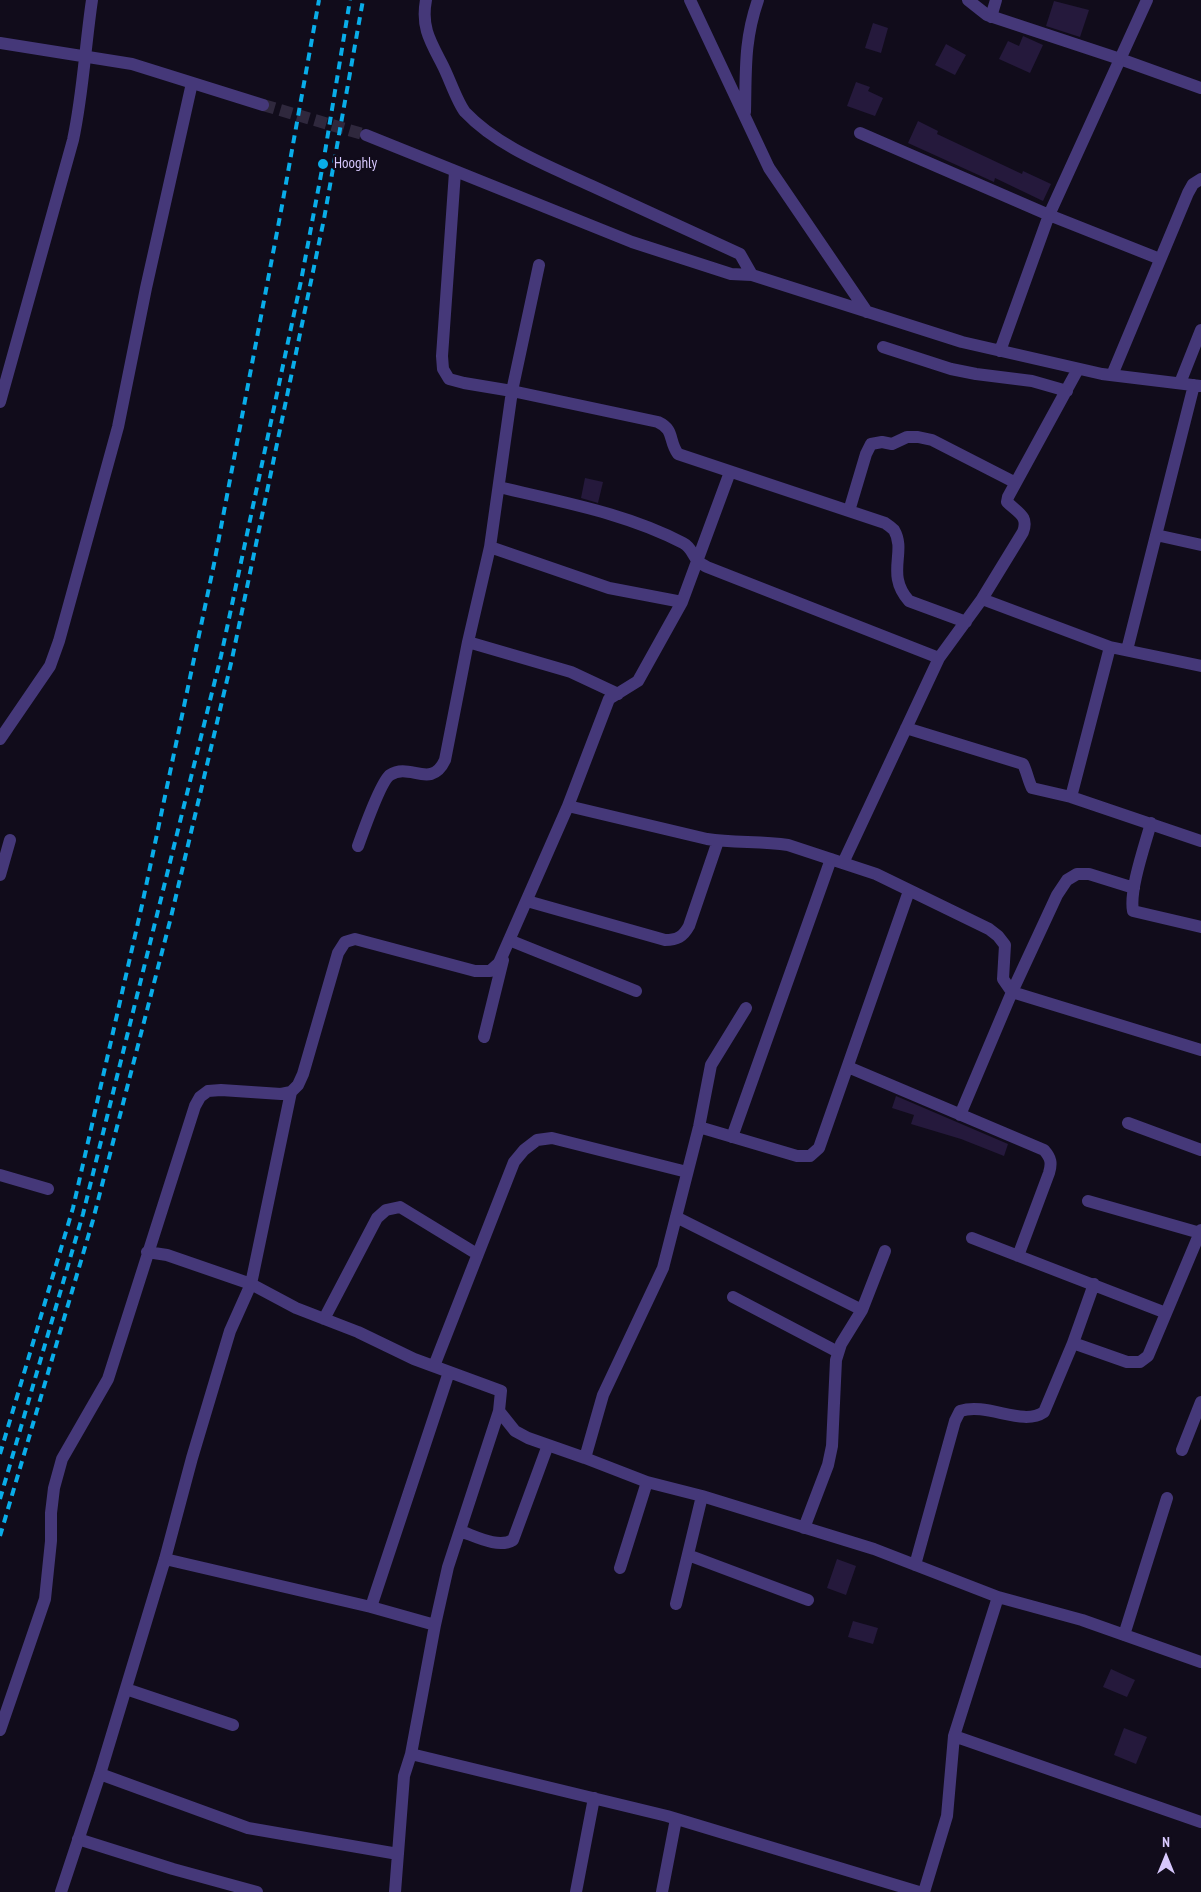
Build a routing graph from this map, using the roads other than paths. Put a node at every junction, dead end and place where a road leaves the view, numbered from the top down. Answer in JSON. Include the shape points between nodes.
{"nodes":[{"id":1,"x":92,"y":0,"type":"edge"},
{"id":2,"x":426,"y":0,"type":"edge"},
{"id":3,"x":690,"y":0,"type":"edge"},
{"id":4,"x":758,"y":0,"type":"edge"},
{"id":5,"x":968,"y":0,"type":"edge"},
{"id":6,"x":996,"y":0,"type":"edge"},
{"id":7,"x":1147,"y":0,"type":"edge"},
{"id":8,"x":991,"y":17,"type":"junction"},
{"id":9,"x":0,"y":43,"type":"edge"},
{"id":10,"x":84,"y":55,"type":"junction"},
{"id":11,"x":1120,"y":59,"type":"junction"},
{"id":12,"x":192,"y":83,"type":"junction"},
{"id":13,"x":1201,"y":88,"type":"edge"},
{"id":14,"x":262,"y":105,"type":"tunnel mouth"},
{"id":15,"x":745,"y":117,"type":"junction"},
{"id":16,"x":860,"y":133,"type":"dead end"},
{"id":17,"x":366,"y":135,"type":"tunnel mouth"},
{"id":18,"x":455,"y":172,"type":"junction"},
{"id":19,"x":1201,"y":179,"type":"edge"},
{"id":20,"x":1049,"y":215,"type":"junction"},
{"id":21,"x":1160,"y":259,"type":"junction"},
{"id":22,"x":539,"y":264,"type":"dead end"},
{"id":23,"x":752,"y":275,"type":"junction"},
{"id":24,"x":867,"y":312,"type":"junction"},
{"id":25,"x":1201,"y":330,"type":"edge"},
{"id":26,"x":883,"y":347,"type":"dead end"},
{"id":27,"x":1000,"y":351,"type":"junction"},
{"id":28,"x":1078,"y":369,"type":"junction"},
{"id":29,"x":1112,"y":375,"type":"junction"},
{"id":30,"x":1180,"y":383,"type":"junction"},
{"id":31,"x":1197,"y":385,"type":"edge"},
{"id":32,"x":512,"y":391,"type":"junction"},
{"id":33,"x":1067,"y":391,"type":"junction"},
{"id":34,"x":0,"y":402,"type":"edge"},
{"id":35,"x":730,"y":472,"type":"junction"},
{"id":36,"x":1014,"y":482,"type":"junction"},
{"id":37,"x":499,"y":487,"type":"junction"},
{"id":38,"x":849,"y":511,"type":"junction"},
{"id":39,"x":1156,"y":535,"type":"junction"},
{"id":40,"x":1201,"y":545,"type":"edge"},
{"id":41,"x":490,"y":547,"type":"junction"},
{"id":42,"x":697,"y":560,"type":"junction"},
{"id":43,"x":982,"y":599,"type":"junction"},
{"id":44,"x":682,"y":602,"type":"junction"},
{"id":45,"x":966,"y":622,"type":"junction"},
{"id":46,"x":468,"y":642,"type":"junction"},
{"id":47,"x":1110,"y":647,"type":"junction"},
{"id":48,"x":1127,"y":650,"type":"junction"},
{"id":49,"x":939,"y":658,"type":"junction"},
{"id":50,"x":1201,"y":666,"type":"edge"},
{"id":51,"x":618,"y":694,"type":"junction"},
{"id":52,"x":906,"y":728,"type":"junction"},
{"id":53,"x":0,"y":739,"type":"edge"},
{"id":54,"x":1071,"y":797,"type":"junction"},
{"id":55,"x":568,"y":806,"type":"junction"},
{"id":56,"x":1151,"y":823,"type":"junction"},
{"id":57,"x":10,"y":840,"type":"dead end"},
{"id":58,"x":718,"y":841,"type":"junction"},
{"id":59,"x":1201,"y":841,"type":"edge"},
{"id":60,"x":358,"y":846,"type":"dead end"},
{"id":61,"x":837,"y":861,"type":"junction"},
{"id":62,"x":0,"y":875,"type":"edge"},
{"id":63,"x":1134,"y":888,"type":"junction"},
{"id":64,"x":909,"y":891,"type":"junction"},
{"id":65,"x":527,"y":901,"type":"junction"},
{"id":66,"x":1201,"y":927,"type":"edge"},
{"id":67,"x":507,"y":945,"type":"junction"},
{"id":68,"x":636,"y":992,"type":"dead end"},
{"id":69,"x":1012,"y":992,"type":"junction"},
{"id":70,"x":746,"y":1008,"type":"dead end"},
{"id":71,"x":484,"y":1038,"type":"dead end"},
{"id":72,"x":1201,"y":1050,"type":"edge"},
{"id":73,"x":848,"y":1067,"type":"junction"},
{"id":74,"x":291,"y":1092,"type":"junction"},
{"id":75,"x":960,"y":1114,"type":"junction"},
{"id":76,"x":1128,"y":1123,"type":"dead end"},
{"id":77,"x":699,"y":1127,"type":"junction"},
{"id":78,"x":732,"y":1137,"type":"junction"},
{"id":79,"x":1201,"y":1150,"type":"edge"},
{"id":80,"x":687,"y":1172,"type":"junction"},
{"id":81,"x":0,"y":1175,"type":"edge"},
{"id":82,"x":48,"y":1189,"type":"dead end"},
{"id":83,"x":1088,"y":1201,"type":"dead end"},
{"id":84,"x":676,"y":1217,"type":"junction"},
{"id":85,"x":1200,"y":1232,"type":"edge"},
{"id":86,"x":972,"y":1238,"type":"dead end"},
{"id":87,"x":885,"y":1251,"type":"dead end"},
{"id":88,"x":147,"y":1252,"type":"junction"},
{"id":89,"x":477,"y":1254,"type":"junction"},
{"id":90,"x":1018,"y":1256,"type":"junction"},
{"id":91,"x":251,"y":1284,"type":"junction"},
{"id":92,"x":1094,"y":1284,"type":"junction"},
{"id":93,"x":733,"y":1297,"type":"dead end"},
{"id":94,"x":862,"y":1310,"type":"junction"},
{"id":95,"x":1166,"y":1313,"type":"junction"},
{"id":96,"x":324,"y":1319,"type":"junction"},
{"id":97,"x":1073,"y":1343,"type":"junction"},
{"id":98,"x":838,"y":1352,"type":"junction"},
{"id":99,"x":434,"y":1366,"type":"junction"},
{"id":100,"x":450,"y":1372,"type":"junction"},
{"id":101,"x":1201,"y":1402,"type":"edge"},
{"id":102,"x":499,"y":1411,"type":"junction"},
{"id":103,"x":548,"y":1445,"type":"junction"},
{"id":104,"x":1182,"y":1450,"type":"dead end"},
{"id":105,"x":585,"y":1458,"type":"junction"},
{"id":106,"x":647,"y":1482,"type":"junction"},
{"id":107,"x":702,"y":1496,"type":"junction"},
{"id":108,"x":1166,"y":1498,"type":"dead end"},
{"id":109,"x":804,"y":1528,"type":"junction"},
{"id":110,"x":460,"y":1531,"type":"junction"},
{"id":111,"x":688,"y":1555,"type":"junction"},
{"id":112,"x":165,"y":1559,"type":"junction"},
{"id":113,"x":915,"y":1565,"type":"junction"},
{"id":114,"x":620,"y":1568,"type":"dead end"},
{"id":115,"x":998,"y":1597,"type":"junction"},
{"id":116,"x":808,"y":1600,"type":"dead end"},
{"id":117,"x":676,"y":1604,"type":"dead end"},
{"id":118,"x":371,"y":1607,"type":"junction"},
{"id":119,"x":435,"y":1625,"type":"junction"},
{"id":120,"x":1124,"y":1635,"type":"junction"},
{"id":121,"x":1201,"y":1662,"type":"edge"},
{"id":122,"x":126,"y":1689,"type":"junction"},
{"id":123,"x":233,"y":1725,"type":"dead end"},
{"id":124,"x":0,"y":1730,"type":"edge"},
{"id":125,"x":954,"y":1736,"type":"junction"},
{"id":126,"x":411,"y":1754,"type":"junction"},
{"id":127,"x":100,"y":1774,"type":"junction"},
{"id":128,"x":594,"y":1798,"type":"junction"},
{"id":129,"x":676,"y":1819,"type":"junction"},
{"id":130,"x":1201,"y":1822,"type":"edge"},
{"id":131,"x":78,"y":1839,"type":"junction"},
{"id":132,"x":398,"y":1854,"type":"junction"},
{"id":133,"x":244,"y":1890,"type":"edge"},
{"id":134,"x":61,"y":1892,"type":"edge"},
{"id":135,"x":257,"y":1892,"type":"edge"},
{"id":136,"x":395,"y":1892,"type":"edge"},
{"id":137,"x":576,"y":1892,"type":"edge"},
{"id":138,"x":662,"y":1892,"type":"edge"},
{"id":139,"x":919,"y":1892,"type":"edge"},
{"id":140,"x":924,"y":1892,"type":"edge"}],
"edges":[{"from":1,"to":10,"type":"street"},
{"from":2,"to":23,"type":"street","via":[[426,33],[463,109],[475,122],[518,151],[740,254]]},
{"from":3,"to":15,"type":"street"},
{"from":4,"to":15,"type":"street","via":[[747,39]]},
{"from":5,"to":8,"type":"street"},
{"from":6,"to":8,"type":"street"},
{"from":7,"to":11,"type":"street"},
{"from":8,"to":11,"type":"street"},
{"from":9,"to":10,"type":"street"},
{"from":10,"to":12,"type":"street","via":[[132,64]]},
{"from":10,"to":34,"type":"street","via":[[80,110],[73,140]]},
{"from":11,"to":13,"type":"street"},
{"from":11,"to":20,"type":"street"},
{"from":12,"to":14,"type":"street"},
{"from":12,"to":53,"type":"street","via":[[118,427],[59,641],[50,666]]},
{"from":15,"to":24,"type":"street","via":[[769,168]]},
{"from":16,"to":20,"type":"street"},
{"from":17,"to":18,"type":"street"},
{"from":18,"to":23,"type":"street","via":[[632,242],[730,274]]},
{"from":18,"to":32,"type":"street","via":[[443,369],[449,378],[464,383]]},
{"from":19,"to":21,"type":"street","via":[[1188,193]]},
{"from":20,"to":21,"type":"street"},
{"from":20,"to":27,"type":"street"},
{"from":21,"to":29,"type":"street"},
{"from":22,"to":32,"type":"street"},
{"from":23,"to":24,"type":"street"},
{"from":24,"to":27,"type":"street"},
{"from":25,"to":30,"type":"street"},
{"from":26,"to":33,"type":"street","via":[[951,369],[1032,381]]},
{"from":27,"to":28,"type":"street"},
{"from":28,"to":29,"type":"street"},
{"from":28,"to":33,"type":"street"},
{"from":29,"to":30,"type":"street"},
{"from":30,"to":31,"type":"street"},
{"from":31,"to":39,"type":"street"},
{"from":32,"to":35,"type":"street","via":[[658,422],[667,426],[678,454]]},
{"from":32,"to":37,"type":"street"},
{"from":33,"to":36,"type":"street"},
{"from":35,"to":38,"type":"street"},
{"from":35,"to":42,"type":"street"},
{"from":36,"to":38,"type":"street","via":[[932,440],[907,437],[892,444],[871,444]]},
{"from":36,"to":43,"type":"street","via":[[1007,502],[1025,519],[1026,524]]},
{"from":37,"to":41,"type":"street"},
{"from":37,"to":42,"type":"street","via":[[635,522],[685,544]]},
{"from":38,"to":45,"type":"street","via":[[885,523],[894,530],[898,544],[898,586],[909,601]]},
{"from":39,"to":40,"type":"street"},
{"from":39,"to":48,"type":"street"},
{"from":41,"to":44,"type":"street","via":[[609,588]]},
{"from":41,"to":46,"type":"street"},
{"from":42,"to":44,"type":"street"},
{"from":42,"to":49,"type":"street","via":[[707,567]]},
{"from":43,"to":45,"type":"street"},
{"from":43,"to":47,"type":"street"},
{"from":44,"to":51,"type":"street","via":[[638,681]]},
{"from":45,"to":49,"type":"street"},
{"from":46,"to":51,"type":"street","via":[[540,661]]},
{"from":46,"to":60,"type":"street","via":[[441,769],[432,775],[400,771],[390,775]]},
{"from":47,"to":48,"type":"street"},
{"from":47,"to":54,"type":"street"},
{"from":48,"to":50,"type":"street"},
{"from":49,"to":52,"type":"street"},
{"from":51,"to":55,"type":"street","via":[[609,699]]},
{"from":52,"to":54,"type":"street","via":[[1023,764],[1032,788]]},
{"from":52,"to":61,"type":"street"},
{"from":54,"to":56,"type":"street"},
{"from":55,"to":58,"type":"street"},
{"from":55,"to":65,"type":"street"},
{"from":56,"to":59,"type":"street"},
{"from":56,"to":63,"type":"street"},
{"from":57,"to":62,"type":"street"},
{"from":58,"to":61,"type":"street","via":[[788,845]]},
{"from":58,"to":65,"type":"street","via":[[689,926],[684,935],[675,940],[664,940]]},
{"from":61,"to":64,"type":"street","via":[[876,874]]},
{"from":61,"to":78,"type":"street"},
{"from":63,"to":66,"type":"street","via":[[1133,911]]},
{"from":63,"to":69,"type":"street","via":[[1089,874],[1077,874],[1066,880]]},
{"from":64,"to":69,"type":"street","via":[[998,936],[1004,945],[1003,978]]},
{"from":64,"to":73,"type":"street"},
{"from":65,"to":67,"type":"street"},
{"from":67,"to":68,"type":"street"},
{"from":67,"to":71,"type":"street"},
{"from":67,"to":74,"type":"street","via":[[499,963],[490,971],[475,971],[355,939],[345,942],[338,953],[303,1074]]},
{"from":69,"to":72,"type":"street"},
{"from":69,"to":75,"type":"street"},
{"from":70,"to":77,"type":"street","via":[[711,1065]]},
{"from":73,"to":75,"type":"street"},
{"from":73,"to":78,"type":"street","via":[[819,1148],[810,1156],[797,1156]]},
{"from":74,"to":88,"type":"street","via":[[221,1090],[200,1097]]},
{"from":74,"to":91,"type":"street"},
{"from":75,"to":90,"type":"street","via":[[1044,1150],[1051,1157],[1050,1174]]},
{"from":76,"to":79,"type":"street"},
{"from":77,"to":78,"type":"street"},
{"from":77,"to":80,"type":"street"},
{"from":80,"to":84,"type":"street"},
{"from":80,"to":89,"type":"street","via":[[552,1138],[536,1140],[514,1162]]},
{"from":81,"to":82,"type":"street"},
{"from":83,"to":85,"type":"street"},
{"from":84,"to":94,"type":"street"},
{"from":84,"to":105,"type":"street","via":[[662,1268],[603,1395]]},
{"from":85,"to":95,"type":"street"},
{"from":86,"to":90,"type":"street"},
{"from":87,"to":94,"type":"street"},
{"from":88,"to":91,"type":"street","via":[[167,1255]]},
{"from":88,"to":124,"type":"street","via":[[108,1379],[62,1459],[54,1488],[45,1599]]},
{"from":89,"to":96,"type":"street","via":[[400,1207],[386,1210],[377,1218]]},
{"from":89,"to":99,"type":"street"},
{"from":90,"to":92,"type":"street"},
{"from":91,"to":96,"type":"street"},
{"from":91,"to":112,"type":"street","via":[[230,1331]]},
{"from":92,"to":95,"type":"street"},
{"from":92,"to":97,"type":"street"},
{"from":93,"to":98,"type":"street"},
{"from":94,"to":98,"type":"street"},
{"from":95,"to":97,"type":"street","via":[[1148,1356],[1140,1362],[1127,1362]]},
{"from":96,"to":99,"type":"street"},
{"from":97,"to":113,"type":"street","via":[[1044,1412],[1036,1417],[982,1408],[960,1410]]},
{"from":98,"to":109,"type":"street","via":[[832,1446]]},
{"from":99,"to":100,"type":"street"},
{"from":100,"to":102,"type":"street","via":[[501,1391]]},
{"from":100,"to":118,"type":"street"},
{"from":101,"to":104,"type":"street"},
{"from":102,"to":103,"type":"street","via":[[515,1431]]},
{"from":102,"to":110,"type":"street"},
{"from":103,"to":105,"type":"street"},
{"from":103,"to":110,"type":"street","via":[[513,1540],[506,1544],[494,1543]]},
{"from":105,"to":106,"type":"street"},
{"from":106,"to":107,"type":"street"},
{"from":106,"to":114,"type":"street"},
{"from":107,"to":109,"type":"street"},
{"from":107,"to":111,"type":"street"},
{"from":108,"to":120,"type":"street"},
{"from":109,"to":113,"type":"street"},
{"from":110,"to":119,"type":"street"},
{"from":111,"to":116,"type":"street"},
{"from":111,"to":117,"type":"street"},
{"from":112,"to":118,"type":"street"},
{"from":112,"to":122,"type":"street"},
{"from":113,"to":115,"type":"street"},
{"from":115,"to":120,"type":"street"},
{"from":115,"to":125,"type":"street"},
{"from":118,"to":119,"type":"street"},
{"from":119,"to":126,"type":"street"},
{"from":120,"to":121,"type":"street"},
{"from":122,"to":123,"type":"street"},
{"from":122,"to":127,"type":"street"},
{"from":125,"to":130,"type":"street"},
{"from":125,"to":140,"type":"street","via":[[947,1816]]},
{"from":126,"to":128,"type":"street"},
{"from":126,"to":132,"type":"street","via":[[404,1776]]},
{"from":127,"to":131,"type":"street"},
{"from":127,"to":132,"type":"street","via":[[248,1828]]},
{"from":128,"to":129,"type":"street"},
{"from":128,"to":137,"type":"street"},
{"from":129,"to":138,"type":"street"},
{"from":129,"to":139,"type":"street"},
{"from":131,"to":133,"type":"street"},
{"from":131,"to":134,"type":"street"},
{"from":132,"to":136,"type":"street"},
{"from":133,"to":135,"type":"street"}]}
